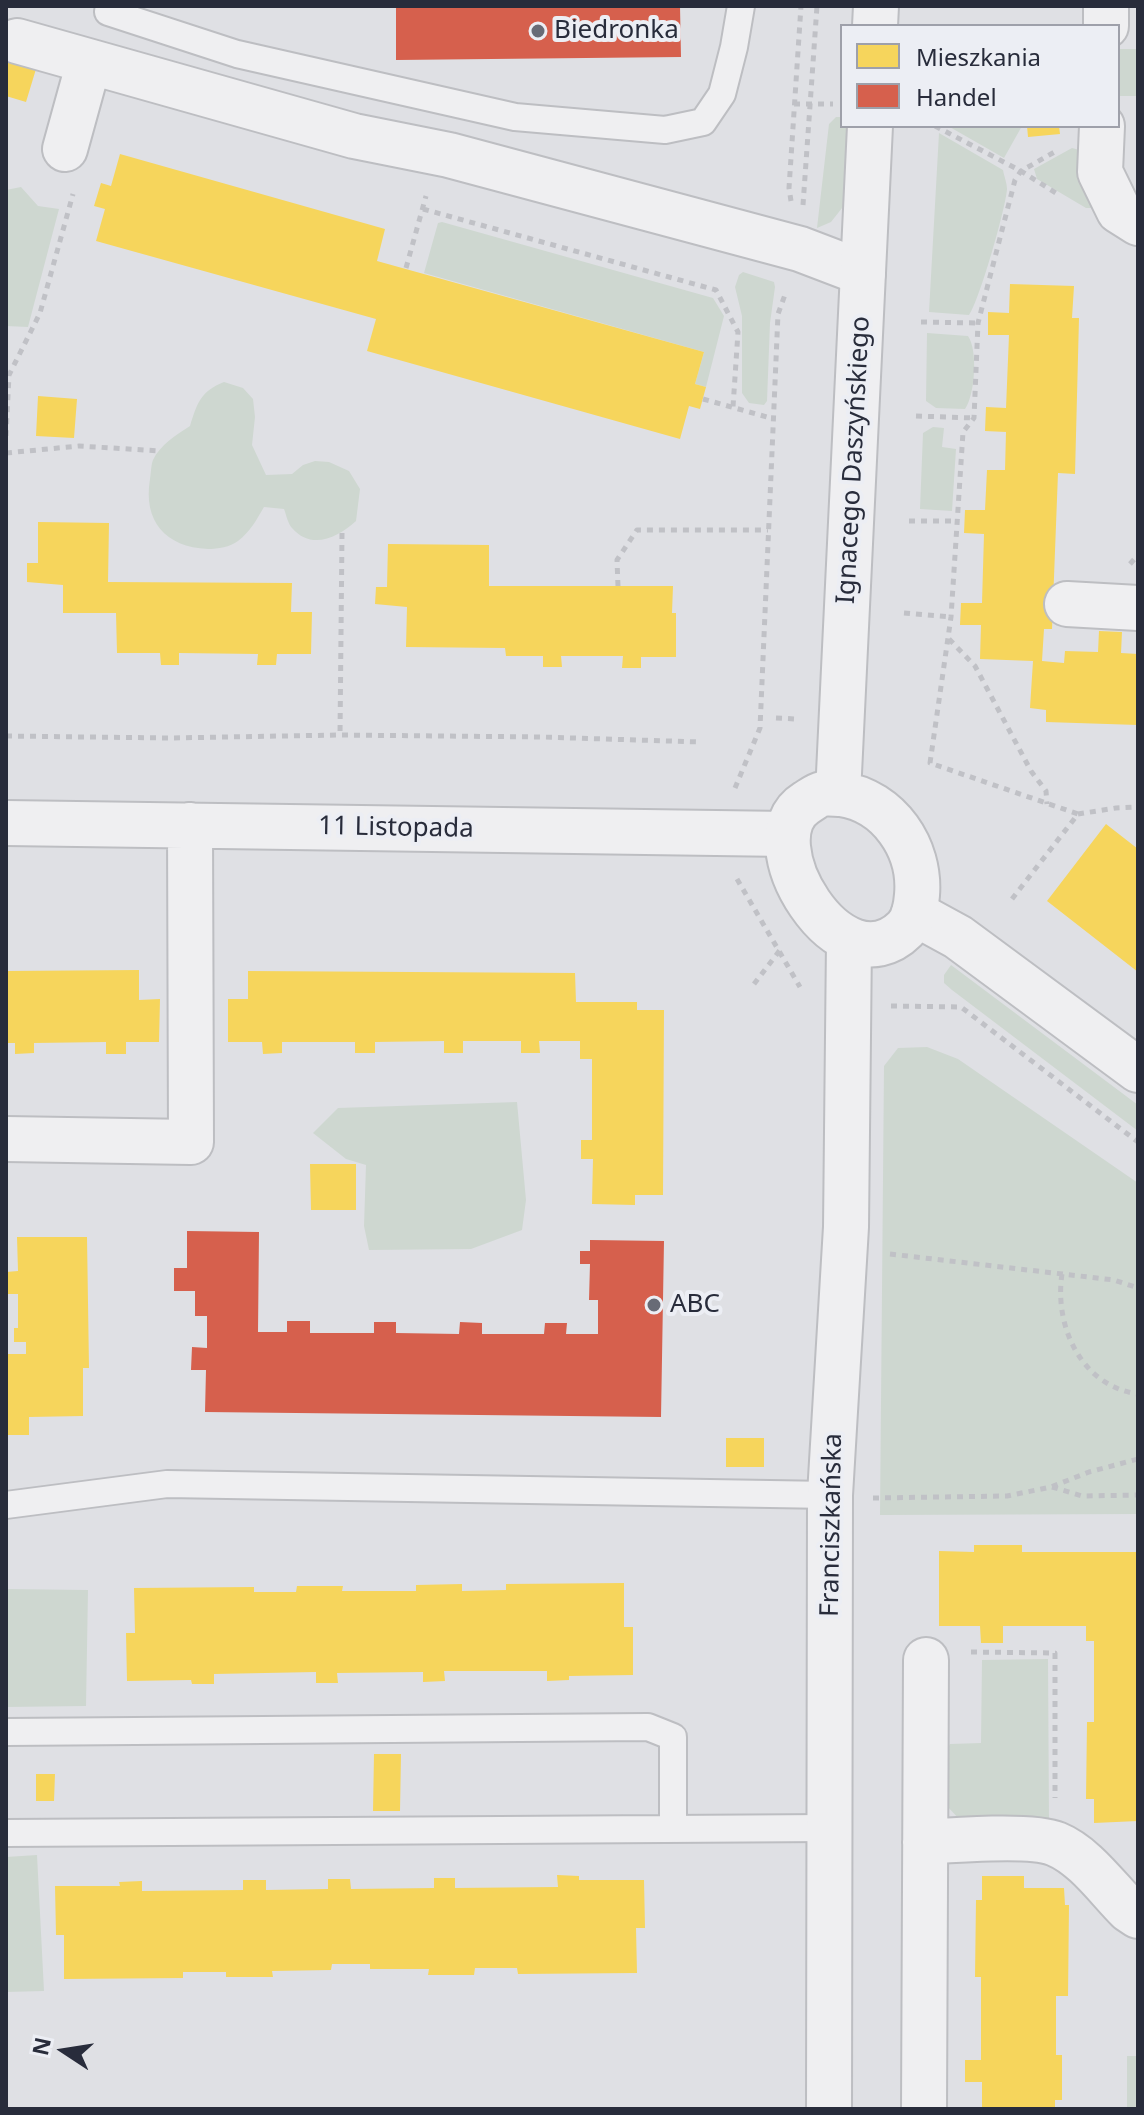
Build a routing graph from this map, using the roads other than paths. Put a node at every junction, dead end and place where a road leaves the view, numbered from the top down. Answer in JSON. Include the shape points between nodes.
{"nodes":[{"id":1,"x":109,"y":6,"type":"edge"},
{"id":2,"x":741,"y":6,"type":"edge"},
{"id":3,"x":17,"y":41,"type":"dead end"},
{"id":4,"x":89,"y":62,"type":"junction"},
{"id":5,"x":870,"y":128,"type":"edge"},
{"id":6,"x":1102,"y":128,"type":"edge"},
{"id":7,"x":70,"y":169,"type":"road end"},
{"id":8,"x":1128,"y":217,"type":"edge"},
{"id":9,"x":863,"y":273,"type":"junction"},
{"id":10,"x":1067,"y":604,"type":"dead end"},
{"id":11,"x":1138,"y":608,"type":"edge"},
{"id":12,"x":838,"y":794,"type":"junction"},
{"id":13,"x":6,"y":823,"type":"edge"},
{"id":14,"x":190,"y":825,"type":"junction"},
{"id":15,"x":787,"y":834,"type":"junction"},
{"id":16,"x":914,"y":913,"type":"junction"},
{"id":17,"x":849,"y":941,"type":"junction"},
{"id":18,"x":1138,"y":1070,"type":"edge"},
{"id":19,"x":6,"y":1139,"type":"edge"},
{"id":20,"x":846,"y":1496,"type":"junction"},
{"id":21,"x":6,"y":1505,"type":"edge"},
{"id":22,"x":945,"y":1656,"type":"road end"},
{"id":23,"x":6,"y":1732,"type":"edge"},
{"id":24,"x":673,"y":1828,"type":"junction"},
{"id":25,"x":829,"y":1828,"type":"junction"},
{"id":26,"x":6,"y":1833,"type":"edge"},
{"id":27,"x":925,"y":1842,"type":"junction"},
{"id":28,"x":1138,"y":1916,"type":"edge"},
{"id":29,"x":829,"y":2109,"type":"edge"},
{"id":30,"x":924,"y":2109,"type":"edge"}],
"edges":[{"from":1,"to":2,"type":"lane","via":[[108,12],[237,54],[515,117],[665,130],[703,122],[722,94]]},
{"from":3,"to":4,"type":"street"},
{"from":4,"to":7,"type":"street"},
{"from":4,"to":9,"type":"street","via":[[354,136],[449,155],[800,249]]},
{"from":5,"to":9,"type":"street","name":"Ignacego Daszyńskiego"},
{"from":6,"to":8,"type":"street","via":[[1100,172]]},
{"from":9,"to":12,"type":"street","name":"Ignacego Daszyńskiego"},
{"from":10,"to":11,"type":"street"},
{"from":12,"to":15,"type":"street","via":[[820,795],[800,807]]},
{"from":12,"to":16,"type":"street","via":[[862,797],[911,848],[918,886]]},
{"from":13,"to":14,"type":"street","name":"11 Listopada"},
{"from":14,"to":15,"type":"street","name":"11 Listopada"},
{"from":14,"to":19,"type":"street","via":[[191,1142]]},
{"from":15,"to":17,"type":"street","via":[[794,871],[809,902]]},
{"from":16,"to":17,"type":"street","via":[[906,928],[887,941]]},
{"from":16,"to":18,"type":"street","via":[[958,937]]},
{"from":17,"to":20,"type":"street","name":"Franciszkańska"},
{"from":20,"to":21,"type":"lane","via":[[167,1484]]},
{"from":20,"to":25,"type":"street","name":"Franciszkańska"},
{"from":22,"to":27,"type":"street"},
{"from":23,"to":24,"type":"lane","via":[[648,1727],[673,1737]]},
{"from":24,"to":25,"type":"lane"},
{"from":24,"to":26,"type":"lane"},
{"from":25,"to":29,"type":"street","name":"Franciszkańska"},
{"from":27,"to":28,"type":"street","via":[[1055,1843]]},
{"from":27,"to":30,"type":"street"}]}
